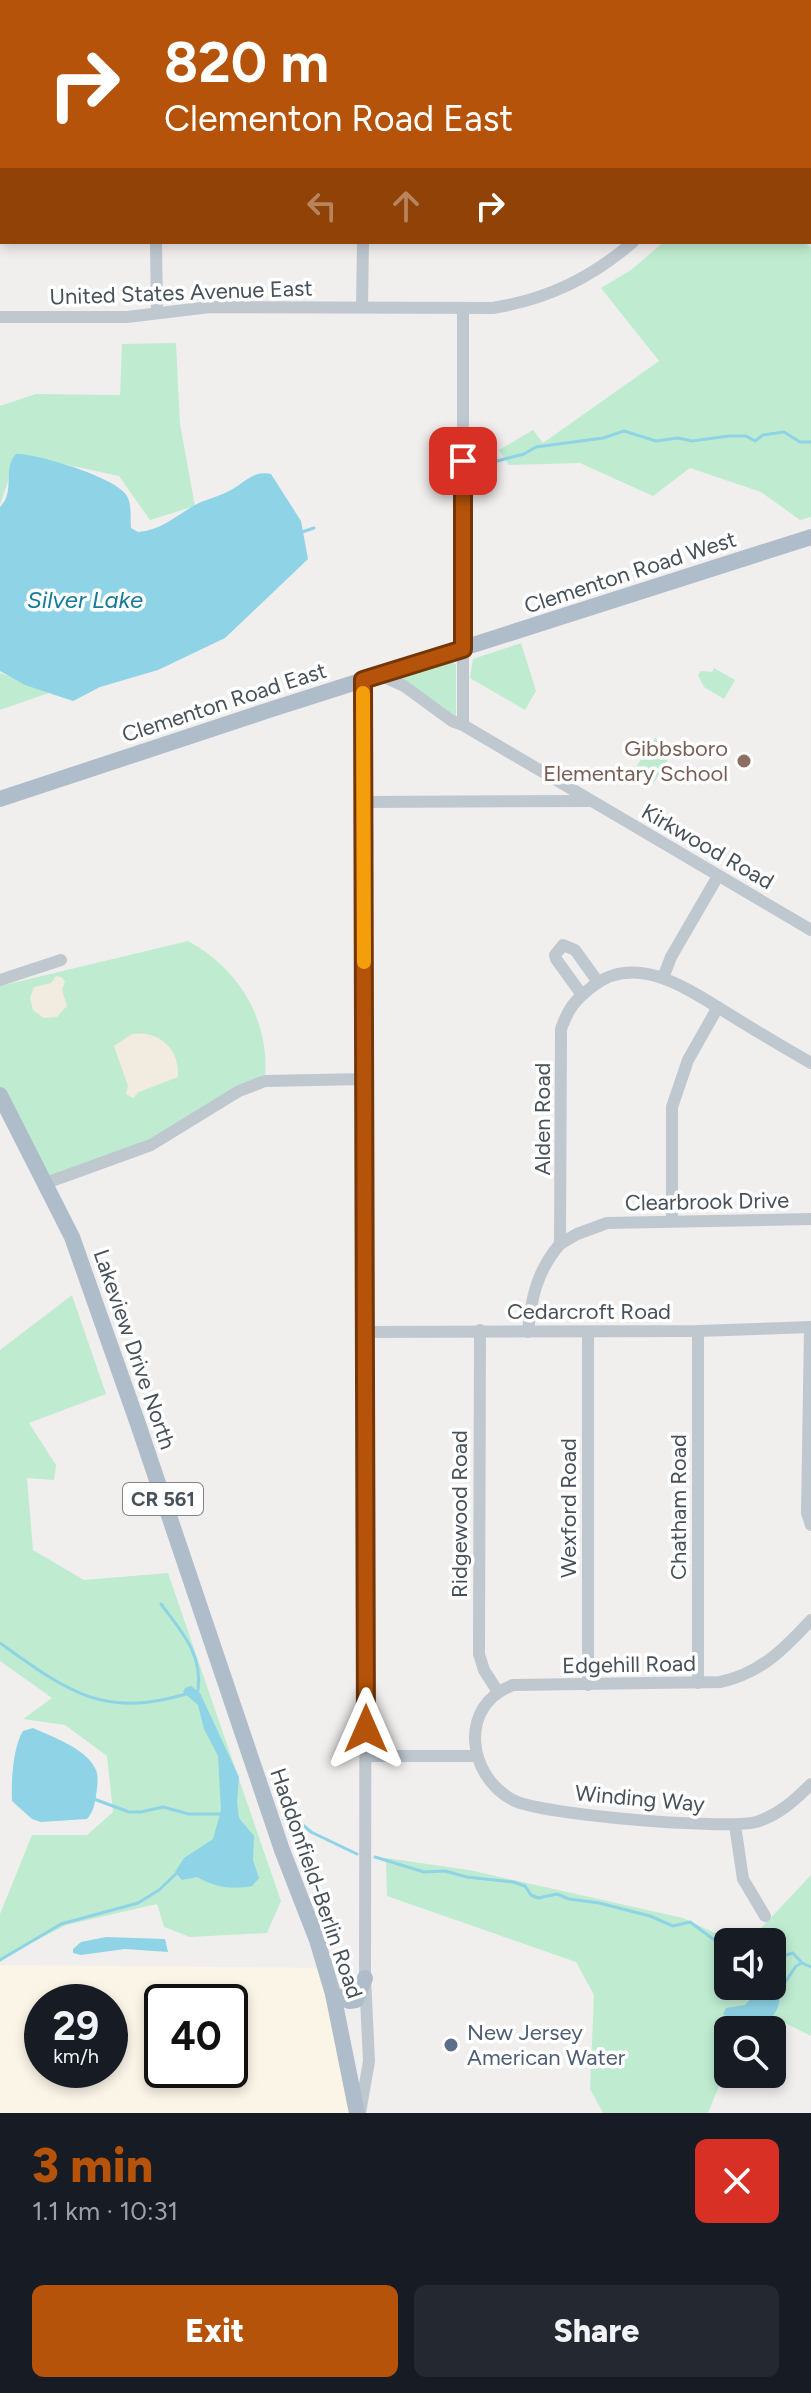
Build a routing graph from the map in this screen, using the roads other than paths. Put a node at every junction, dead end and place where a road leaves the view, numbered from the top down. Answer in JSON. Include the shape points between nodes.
{"nodes":[{"id":1,"x":156,"y":244,"type":"edge"},
{"id":2,"x":363,"y":244,"type":"edge"},
{"id":3,"x":630,"y":244,"type":"edge"},
{"id":4,"x":362,"y":307,"type":"junction"},
{"id":5,"x":463,"y":309,"type":"junction"},
{"id":6,"x":157,"y":313,"type":"junction"},
{"id":7,"x":0,"y":317,"type":"edge"},
{"id":8,"x":811,"y":537,"type":"edge"},
{"id":9,"x":463,"y":649,"type":"junction"},
{"id":10,"x":372,"y":678,"type":"junction"},
{"id":11,"x":463,"y":725,"type":"junction"},
{"id":12,"x":0,"y":799,"type":"edge"},
{"id":13,"x":592,"y":801,"type":"junction"},
{"id":14,"x":364,"y":802,"type":"junction"},
{"id":15,"x":718,"y":876,"type":"junction"},
{"id":16,"x":811,"y":930,"type":"edge"},
{"id":17,"x":61,"y":960,"type":"dead end"},
{"id":18,"x":663,"y":978,"type":"junction"},
{"id":19,"x":0,"y":980,"type":"edge"},
{"id":20,"x":598,"y":982,"type":"junction"},
{"id":21,"x":582,"y":995,"type":"junction"},
{"id":22,"x":718,"y":1007,"type":"junction"},
{"id":23,"x":811,"y":1063,"type":"edge"},
{"id":24,"x":365,"y":1079,"type":"junction"},
{"id":25,"x":0,"y":1095,"type":"edge"},
{"id":26,"x":46,"y":1183,"type":"junction"},
{"id":27,"x":811,"y":1219,"type":"edge"},
{"id":28,"x":672,"y":1221,"type":"junction"},
{"id":29,"x":560,"y":1244,"type":"junction"},
{"id":30,"x":810,"y":1327,"type":"edge"},
{"id":31,"x":480,"y":1330,"type":"junction"},
{"id":32,"x":698,"y":1331,"type":"junction"},
{"id":33,"x":366,"y":1332,"type":"junction"},
{"id":34,"x":528,"y":1332,"type":"junction"},
{"id":35,"x":588,"y":1332,"type":"junction"},
{"id":36,"x":811,"y":1525,"type":"edge"},
{"id":37,"x":811,"y":1620,"type":"edge"},
{"id":38,"x":698,"y":1683,"type":"junction"},
{"id":39,"x":588,"y":1685,"type":"junction"},
{"id":40,"x":498,"y":1692,"type":"junction"},
{"id":41,"x":366,"y":1756,"type":"junction"},
{"id":42,"x":477,"y":1756,"type":"junction"},
{"id":43,"x":252,"y":1762,"type":"joint"},
{"id":44,"x":811,"y":1784,"type":"edge"},
{"id":45,"x":735,"y":1825,"type":"junction"},
{"id":46,"x":765,"y":1916,"type":"dead end"},
{"id":47,"x":365,"y":1978,"type":"junction"},
{"id":48,"x":333,"y":1994,"type":"junction"},
{"id":49,"x":359,"y":2113,"type":"edge"}],
"edges":[{"from":1,"to":6,"type":"street"},
{"from":2,"to":4,"type":"street"},
{"from":3,"to":5,"type":"street","name":"United States Avenue East","via":[[595,272],[546,296]]},
{"from":4,"to":5,"type":"street","name":"United States Avenue East"},
{"from":4,"to":6,"type":"street","name":"United States Avenue East","via":[[210,307]]},
{"from":5,"to":9,"type":"street"},
{"from":6,"to":7,"type":"street","name":"United States Avenue East"},
{"from":8,"to":9,"type":"main road","name":"Clementon Road West"},
{"from":9,"to":10,"type":"main road","name":"Clementon Road East"},
{"from":9,"to":11,"type":"street"},
{"from":10,"to":11,"type":"street","name":"Kirkwood Road","via":[[404,686]]},
{"from":10,"to":12,"type":"main road","name":"Clementon Road East"},
{"from":10,"to":14,"type":"street"},
{"from":11,"to":13,"type":"street","name":"Kirkwood Road"},
{"from":13,"to":14,"type":"street"},
{"from":13,"to":15,"type":"street","name":"Kirkwood Road"},
{"from":14,"to":24,"type":"street"},
{"from":15,"to":16,"type":"street","name":"Kirkwood Road"},
{"from":15,"to":18,"type":"street"},
{"from":17,"to":19,"type":"street"},
{"from":18,"to":20,"type":"street","name":"Alden Road","via":[[634,972]]},
{"from":18,"to":22,"type":"street"},
{"from":20,"to":21,"type":"street","name":"Alden Road"},
{"from":20,"to":21,"type":"street","via":[[575,950],[563,945],[556,959]]},
{"from":21,"to":29,"type":"street","name":"Alden Road","via":[[569,1007],[561,1029]]},
{"from":22,"to":23,"type":"street"},
{"from":22,"to":28,"type":"street","via":[[680,1076],[672,1107]]},
{"from":24,"to":26,"type":"street","via":[[265,1081],[239,1091],[151,1145]]},
{"from":24,"to":33,"type":"street"},
{"from":25,"to":26,"type":"main road","name":"Lakeview Drive North","number":"CR 561"},
{"from":26,"to":43,"type":"main road","name":"Lakeview Drive North","number":"CR 561","via":[[72,1237]]},
{"from":27,"to":28,"type":"street","name":"Clearbrook Drive"},
{"from":28,"to":29,"type":"street","name":"Clearbrook Drive","via":[[607,1223]]},
{"from":29,"to":34,"type":"street","via":[[534,1289]]},
{"from":30,"to":32,"type":"street","name":"Cedarcroft Road"},
{"from":30,"to":36,"type":"street"},
{"from":31,"to":33,"type":"street","name":"Cedarcroft Road"},
{"from":31,"to":34,"type":"street","name":"Cedarcroft Road"},
{"from":31,"to":40,"type":"street","name":"Ridgewood Road","via":[[479,1654]]},
{"from":32,"to":35,"type":"street","name":"Cedarcroft Road"},
{"from":32,"to":38,"type":"street","name":"Chatham Road"},
{"from":33,"to":41,"type":"street"},
{"from":34,"to":35,"type":"street","name":"Cedarcroft Road"},
{"from":35,"to":39,"type":"street","name":"Wexford Road"},
{"from":37,"to":38,"type":"street","name":"Edgehill Road","via":[[766,1664],[741,1678]]},
{"from":38,"to":39,"type":"street","name":"Edgehill Road"},
{"from":39,"to":40,"type":"street","name":"Edgehill Road","via":[[513,1685]]},
{"from":40,"to":42,"type":"street","via":[[478,1721]]},
{"from":41,"to":42,"type":"street"},
{"from":41,"to":47,"type":"street"},
{"from":42,"to":45,"type":"street","name":"Winding Way","via":[[501,1793],[529,1806]]},
{"from":43,"to":48,"type":"main road","name":"Haddonfield-Berlin Road","number":"CR 561"},
{"from":44,"to":45,"type":"street","name":"Winding Way","via":[[781,1812]]},
{"from":45,"to":46,"type":"street","via":[[743,1879]]},
{"from":47,"to":48,"type":"main road","via":[[356,2000]]},
{"from":47,"to":49,"type":"street","via":[[369,2061]]},
{"from":48,"to":49,"type":"main road","name":"Haddonfield-Berlin Road","number":"CR 561"}]}
